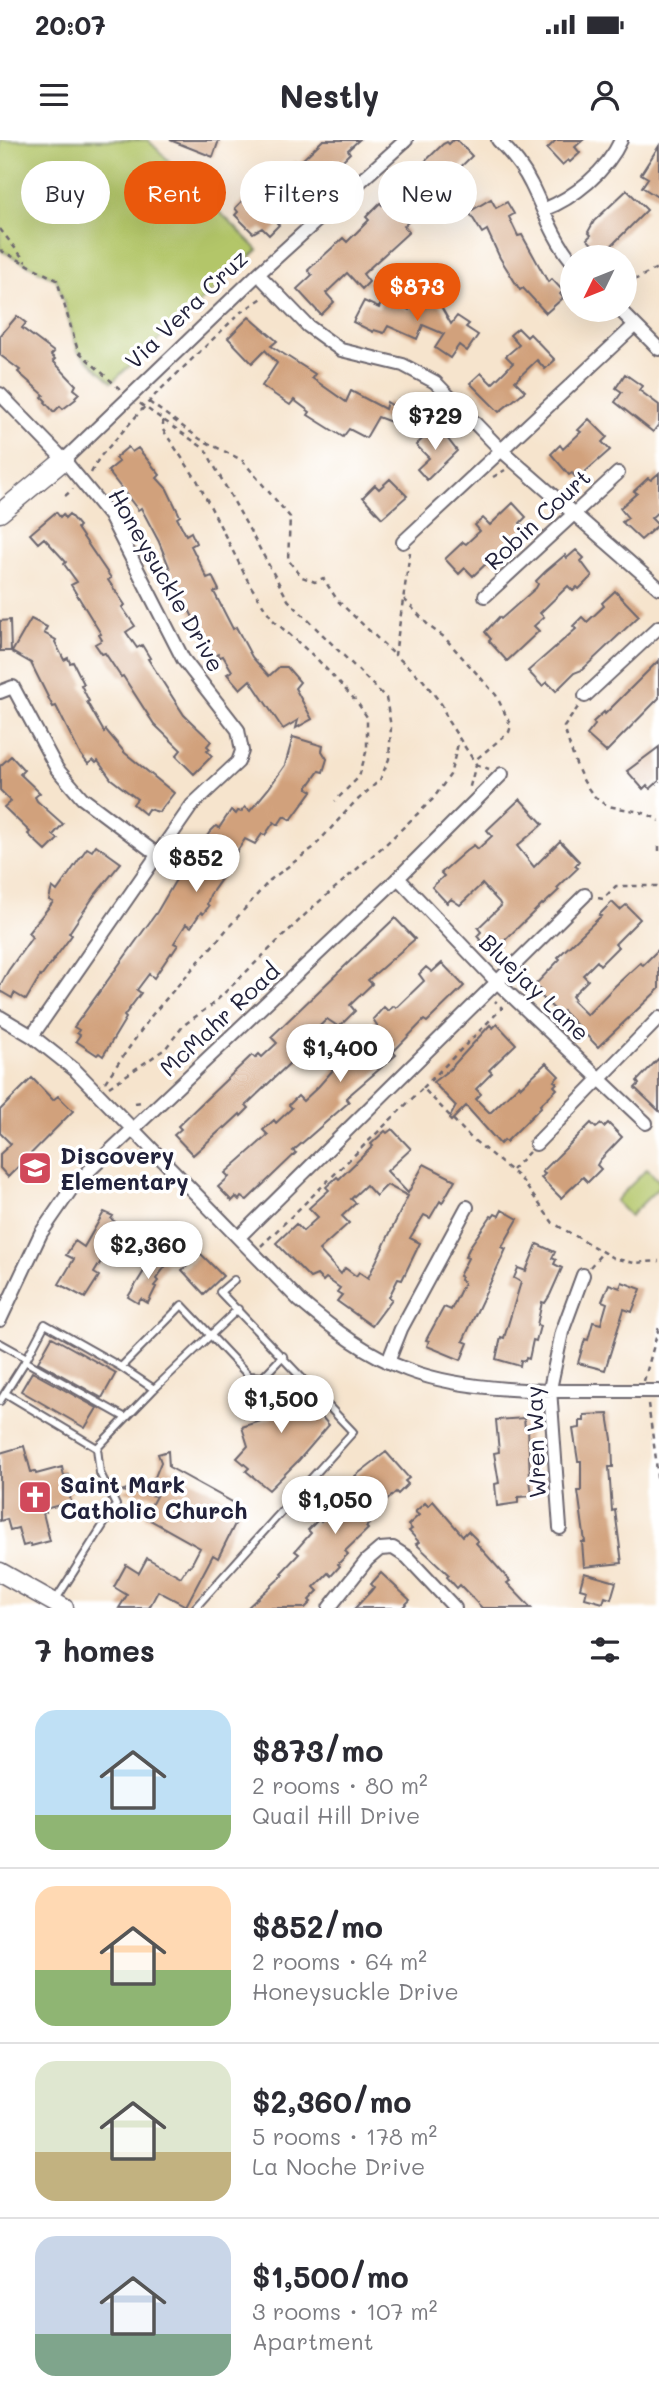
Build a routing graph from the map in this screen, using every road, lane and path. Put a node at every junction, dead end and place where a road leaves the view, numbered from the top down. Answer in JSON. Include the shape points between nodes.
{"nodes":[{"id":1,"x":406,"y":140,"type":"edge"},
{"id":2,"x":499,"y":140,"type":"edge"},
{"id":3,"x":621,"y":140,"type":"edge"},
{"id":4,"x":543,"y":211,"type":"junction"},
{"id":5,"x":0,"y":229,"type":"edge"},
{"id":6,"x":561,"y":245,"type":"edge"},
{"id":7,"x":0,"y":250,"type":"edge"},
{"id":8,"x":28,"y":265,"type":"junction"},
{"id":9,"x":659,"y":267,"type":"edge"},
{"id":10,"x":258,"y":274,"type":"junction"},
{"id":11,"x":637,"y":279,"type":"edge"},
{"id":12,"x":272,"y":289,"type":"junction"},
{"id":13,"x":632,"y":322,"type":"edge"},
{"id":14,"x":635,"y":325,"type":"junction"},
{"id":15,"x":659,"y":349,"type":"edge"},
{"id":16,"x":0,"y":394,"type":"edge"},
{"id":17,"x":130,"y":397,"type":"junction"},
{"id":18,"x":149,"y":402,"type":"junction"},
{"id":19,"x":145,"y":407,"type":"junction"},
{"id":20,"x":163,"y":420,"type":"junction"},
{"id":21,"x":502,"y":450,"type":"junction"},
{"id":22,"x":64,"y":460,"type":"junction"},
{"id":23,"x":514,"y":461,"type":"junction"},
{"id":24,"x":618,"y":473,"type":"dead end"},
{"id":25,"x":490,"y":477,"type":"dead end"},
{"id":26,"x":82,"y":481,"type":"junction"},
{"id":27,"x":65,"y":496,"type":"dead end"},
{"id":28,"x":0,"y":513,"type":"edge"},
{"id":29,"x":573,"y":514,"type":"junction"},
{"id":30,"x":403,"y":542,"type":"dead end"},
{"id":31,"x":417,"y":545,"type":"dead end"},
{"id":32,"x":659,"y":589,"type":"edge"},
{"id":33,"x":485,"y":596,"type":"dead end"},
{"id":34,"x":404,"y":599,"type":"junction"},
{"id":35,"x":659,"y":627,"type":"edge"},
{"id":36,"x":395,"y":655,"type":"junction"},
{"id":37,"x":0,"y":692,"type":"edge"},
{"id":38,"x":585,"y":696,"type":"joint"},
{"id":39,"x":459,"y":738,"type":"junction"},
{"id":40,"x":474,"y":761,"type":"junction"},
{"id":41,"x":502,"y":774,"type":"dead end"},
{"id":42,"x":468,"y":791,"type":"dead end"},
{"id":43,"x":335,"y":801,"type":"dead end"},
{"id":44,"x":659,"y":821,"type":"edge"},
{"id":45,"x":659,"y":846,"type":"edge"},
{"id":46,"x":158,"y":855,"type":"junction"},
{"id":47,"x":659,"y":856,"type":"edge"},
{"id":48,"x":398,"y":878,"type":"junction"},
{"id":49,"x":659,"y":886,"type":"edge"},
{"id":50,"x":585,"y":895,"type":"joint"},
{"id":51,"x":497,"y":982,"type":"junction"},
{"id":52,"x":486,"y":992,"type":"junction"},
{"id":53,"x":0,"y":1017,"type":"edge"},
{"id":54,"x":659,"y":1018,"type":"edge"},
{"id":55,"x":32,"y":1036,"type":"junction"},
{"id":56,"x":599,"y":1078,"type":"junction"},
{"id":57,"x":423,"y":1088,"type":"junction"},
{"id":58,"x":103,"y":1090,"type":"junction"},
{"id":59,"x":149,"y":1096,"type":"dead end"},
{"id":60,"x":135,"y":1103,"type":"dead end"},
{"id":61,"x":646,"y":1123,"type":"dead end"},
{"id":62,"x":132,"y":1130,"type":"junction"},
{"id":63,"x":536,"y":1144,"type":"joint"},
{"id":64,"x":512,"y":1170,"type":"junction"},
{"id":65,"x":467,"y":1208,"type":"dead end"},
{"id":66,"x":242,"y":1234,"type":"junction"},
{"id":67,"x":603,"y":1252,"type":"junction"},
{"id":68,"x":659,"y":1261,"type":"edge"},
{"id":69,"x":583,"y":1275,"type":"joint"},
{"id":70,"x":234,"y":1280,"type":"dead end"},
{"id":71,"x":237,"y":1310,"type":"junction"},
{"id":72,"x":0,"y":1320,"type":"edge"},
{"id":73,"x":659,"y":1327,"type":"edge"},
{"id":74,"x":210,"y":1335,"type":"junction"},
{"id":75,"x":0,"y":1343,"type":"edge"},
{"id":76,"x":283,"y":1356,"type":"junction"},
{"id":77,"x":26,"y":1360,"type":"junction"},
{"id":78,"x":388,"y":1362,"type":"junction"},
{"id":79,"x":121,"y":1367,"type":"junction"},
{"id":80,"x":154,"y":1389,"type":"junction"},
{"id":81,"x":550,"y":1389,"type":"junction"},
{"id":82,"x":653,"y":1391,"type":"edge"},
{"id":83,"x":5,"y":1393,"type":"junction"},
{"id":84,"x":0,"y":1401,"type":"edge"},
{"id":85,"x":126,"y":1418,"type":"junction"},
{"id":86,"x":97,"y":1448,"type":"junction"},
{"id":87,"x":659,"y":1511,"type":"edge"},
{"id":88,"x":560,"y":1528,"type":"dead end"},
{"id":89,"x":0,"y":1572,"type":"edge"},
{"id":90,"x":59,"y":1605,"type":"edge"},
{"id":91,"x":195,"y":1608,"type":"edge"},
{"id":92,"x":329,"y":1608,"type":"edge"},
{"id":93,"x":455,"y":1608,"type":"edge"}],
"edges":[{"from":1,"to":10,"type":"street","name":"Via Vera Cruz"},
{"from":2,"to":4,"type":"street","via":[[530,181]]},
{"from":3,"to":4,"type":"street","via":[[593,178]]},
{"from":4,"to":6,"type":"street"},
{"from":5,"to":8,"type":"path"},
{"from":7,"to":8,"type":"path"},
{"from":8,"to":17,"type":"path","via":[[57,279],[78,351]]},
{"from":9,"to":11,"type":"path"},
{"from":10,"to":12,"type":"street"},
{"from":10,"to":17,"type":"street","name":"Via Vera Cruz"},
{"from":12,"to":18,"type":"path","via":[[225,327]]},
{"from":12,"to":21,"type":"street","via":[[308,326],[341,350],[403,365],[435,382]]},
{"from":13,"to":14,"type":"street"},
{"from":14,"to":15,"type":"street"},
{"from":14,"to":21,"type":"street"},
{"from":16,"to":22,"type":"street","name":"Honeysuckle Drive"},
{"from":17,"to":19,"type":"path"},
{"from":17,"to":22,"type":"street","name":"Via Vera Cruz"},
{"from":18,"to":19,"type":"path"},
{"from":18,"to":36,"type":"path","via":[[200,439],[242,460],[290,517],[288,561],[302,577],[315,582],[323,578],[338,601]]},
{"from":19,"to":20,"type":"path"},
{"from":19,"to":26,"type":"path"},
{"from":20,"to":43,"type":"path","via":[[163,430],[197,480],[250,585],[273,620],[317,659],[367,718],[367,749],[359,777]]},
{"from":20,"to":58,"type":"path","via":[[205,449],[288,600],[386,698],[391,727],[389,759],[380,780],[313,848],[270,880],[152,1015]]},
{"from":21,"to":23,"type":"street"},
{"from":21,"to":30,"type":"street"},
{"from":22,"to":26,"type":"street","name":"Honeysuckle Drive"},
{"from":22,"to":28,"type":"street","name":"Via Vera Cruz"},
{"from":23,"to":25,"type":"path","via":[[501,474]]},
{"from":23,"to":29,"type":"street"},
{"from":24,"to":29,"type":"street","name":"Robin Court"},
{"from":26,"to":27,"type":"path"},
{"from":26,"to":46,"type":"street","name":"Honeysuckle Drive","via":[[110,516],[183,659],[238,730],[242,751],[237,762],[192,805]]},
{"from":29,"to":32,"type":"street"},
{"from":29,"to":33,"type":"street","name":"Robin Court"},
{"from":31,"to":34,"type":"path","via":[[409,553]]},
{"from":34,"to":36,"type":"path"},
{"from":34,"to":40,"type":"path","via":[[496,695],[511,726]]},
{"from":35,"to":38,"type":"street"},
{"from":36,"to":39,"type":"path","via":[[423,680]]},
{"from":37,"to":46,"type":"street","via":[[13,687],[58,769],[82,798]]},
{"from":38,"to":44,"type":"path","via":[[564,727],[579,772],[600,802],[650,814]]},
{"from":39,"to":40,"type":"path"},
{"from":39,"to":58,"type":"path","via":[[450,775],[433,799],[213,1004],[184,1025],[165,1049]]},
{"from":40,"to":42,"type":"path"},
{"from":41,"to":48,"type":"street","name":"McMahr Road"},
{"from":45,"to":47,"type":"path"},
{"from":46,"to":55,"type":"street","name":"Honeysuckle Drive"},
{"from":48,"to":51,"type":"street","name":"Bluejay Lane"},
{"from":48,"to":62,"type":"street","name":"McMahr Road"},
{"from":49,"to":50,"type":"path","via":[[616,886],[603,899]]},
{"from":50,"to":51,"type":"street"},
{"from":51,"to":52,"type":"street"},
{"from":51,"to":56,"type":"street","name":"Bluejay Lane"},
{"from":52,"to":57,"type":"path","via":[[502,1008]]},
{"from":52,"to":66,"type":"street"},
{"from":53,"to":55,"type":"street"},
{"from":54,"to":56,"type":"street"},
{"from":55,"to":58,"type":"street"},
{"from":56,"to":61,"type":"street","name":"Bluejay Lane"},
{"from":56,"to":63,"type":"street"},
{"from":57,"to":64,"type":"path","via":[[470,1137]]},
{"from":57,"to":66,"type":"path","via":[[260,1247]]},
{"from":58,"to":62,"type":"street"},
{"from":59,"to":60,"type":"path"},
{"from":62,"to":66,"type":"street"},
{"from":62,"to":72,"type":"street","name":"McMahr Road","via":[[74,1185],[41,1233]]},
{"from":63,"to":64,"type":"path"},
{"from":64,"to":67,"type":"path","via":[[553,1223]]},
{"from":65,"to":78,"type":"street"},
{"from":66,"to":78,"type":"street","via":[[300,1301],[335,1331]]},
{"from":67,"to":68,"type":"path","via":[[634,1264]]},
{"from":67,"to":69,"type":"path"},
{"from":69,"to":81,"type":"street","name":"Wren Way","via":[[562,1332]]},
{"from":70,"to":71,"type":"lane","via":[[220,1292]]},
{"from":71,"to":74,"type":"lane"},
{"from":71,"to":76,"type":"lane"},
{"from":73,"to":82,"type":"path","via":[[644,1378]]},
{"from":74,"to":76,"type":"lane","via":[[249,1376],[263,1377]]},
{"from":74,"to":79,"type":"lane","via":[[182,1305]]},
{"from":74,"to":80,"type":"lane"},
{"from":75,"to":77,"type":"lane"},
{"from":76,"to":91,"type":"lane","via":[[353,1432]]},
{"from":77,"to":79,"type":"lane","via":[[45,1324]]},
{"from":77,"to":83,"type":"lane"},
{"from":77,"to":85,"type":"lane"},
{"from":78,"to":81,"type":"street","via":[[448,1382]]},
{"from":79,"to":80,"type":"lane"},
{"from":80,"to":85,"type":"lane"},
{"from":81,"to":82,"type":"street"},
{"from":81,"to":88,"type":"street","name":"Wren Way"},
{"from":82,"to":87,"type":"path"},
{"from":83,"to":84,"type":"lane"},
{"from":83,"to":86,"type":"lane"},
{"from":85,"to":86,"type":"lane"},
{"from":86,"to":90,"type":"lane","via":[[100,1474],[116,1505]]},
{"from":89,"to":90,"type":"street"},
{"from":92,"to":93,"type":"street","via":[[366,1560],[380,1549],[393,1548]]}]}
